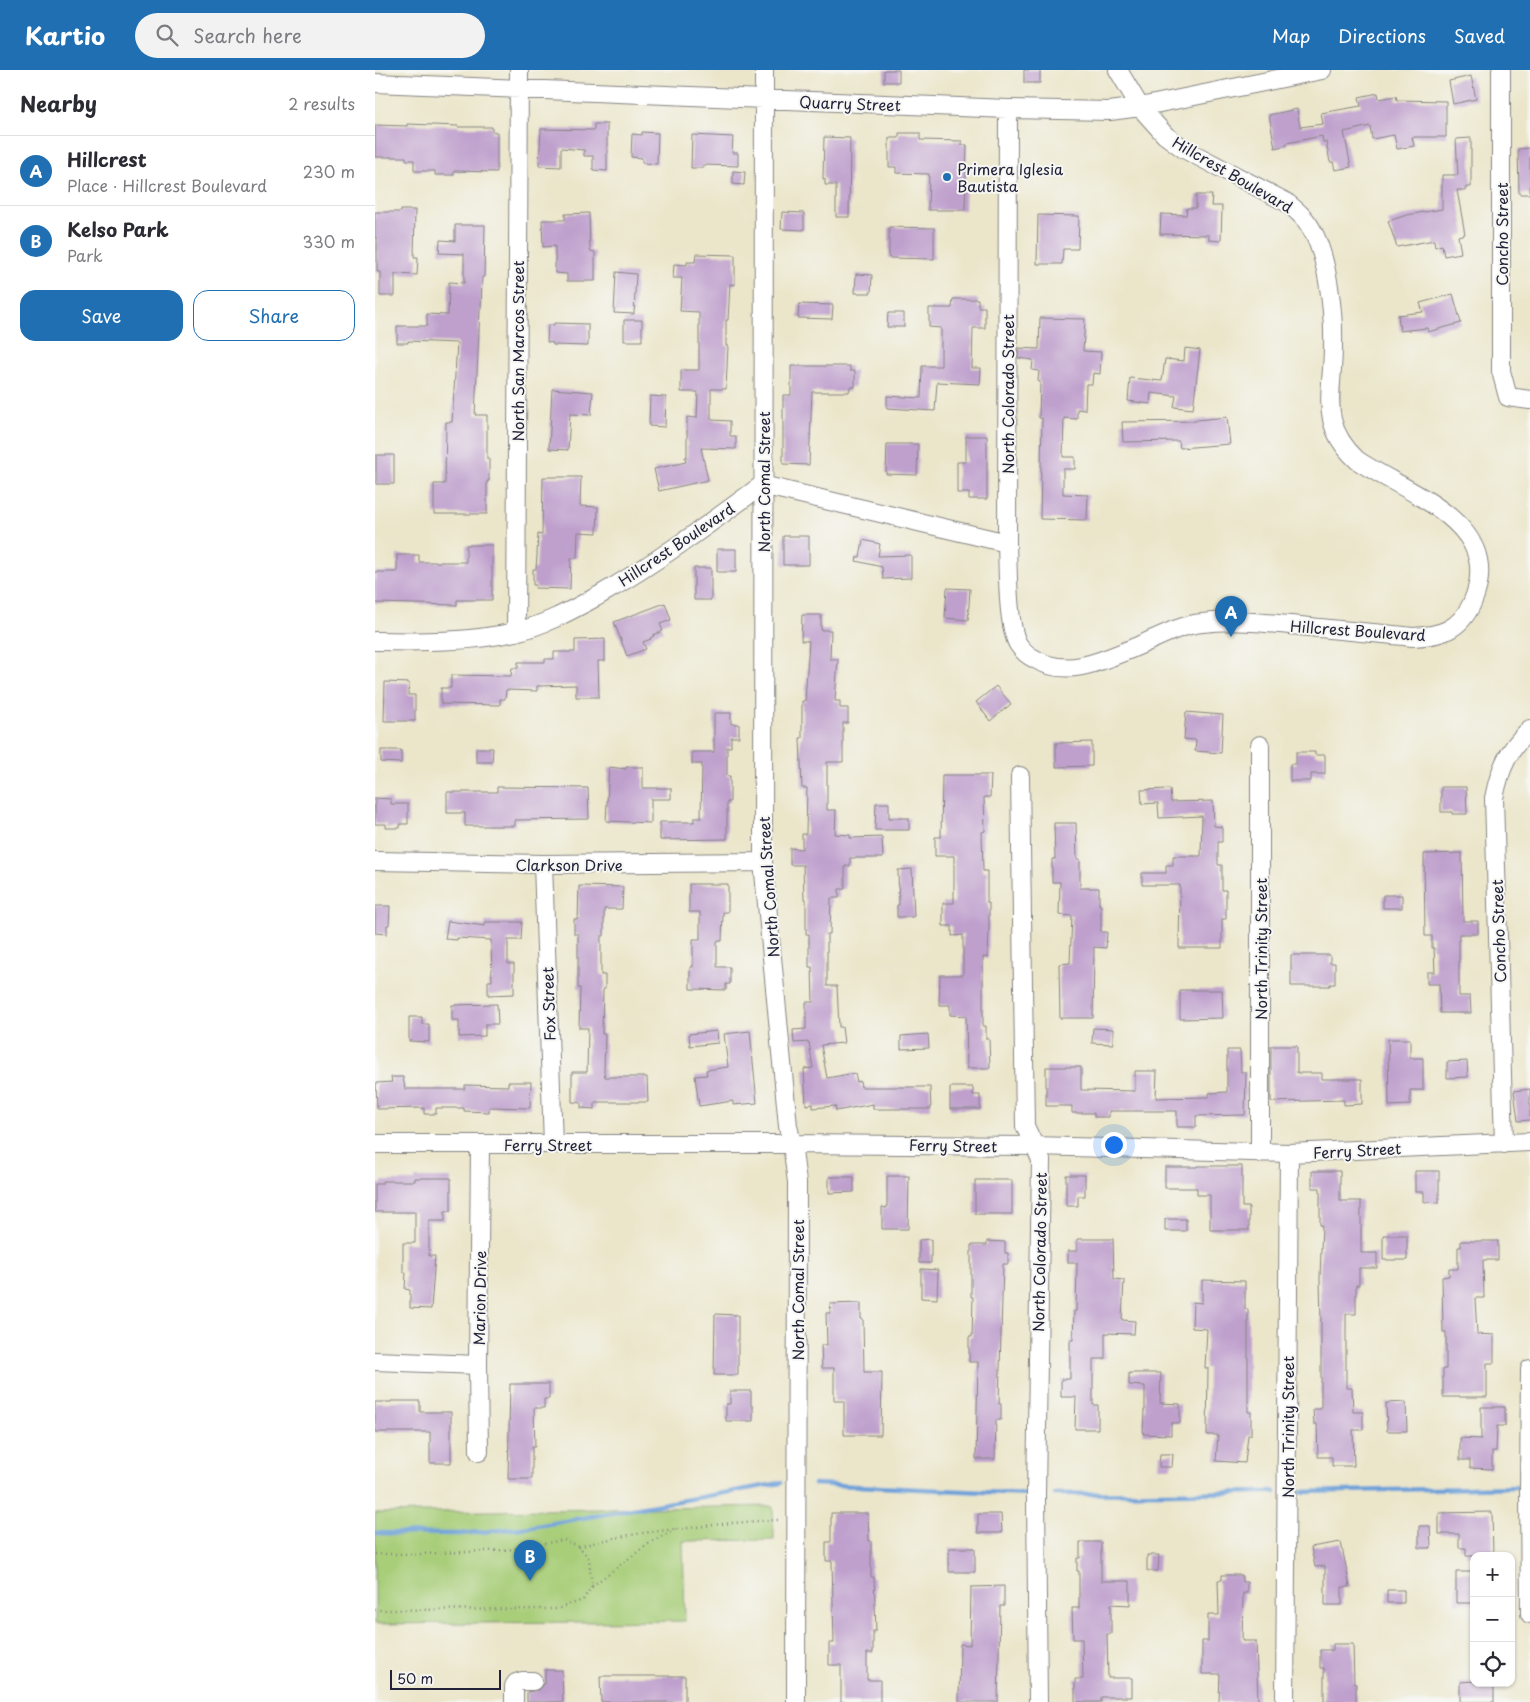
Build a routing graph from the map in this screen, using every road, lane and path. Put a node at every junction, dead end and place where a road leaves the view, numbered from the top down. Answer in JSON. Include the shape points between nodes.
{"nodes":[{"id":1,"x":519,"y":70,"type":"edge"},
{"id":2,"x":764,"y":70,"type":"edge"},
{"id":3,"x":1118,"y":70,"type":"edge"},
{"id":4,"x":1322,"y":70,"type":"edge"},
{"id":5,"x":1501,"y":70,"type":"edge"},
{"id":6,"x":1244,"y":78,"type":"edge"},
{"id":7,"x":375,"y":83,"type":"edge"},
{"id":8,"x":519,"y":89,"type":"junction"},
{"id":9,"x":763,"y":100,"type":"junction"},
{"id":10,"x":1140,"y":108,"type":"junction"},
{"id":11,"x":1008,"y":109,"type":"junction"},
{"id":12,"x":1530,"y":400,"type":"edge"},
{"id":13,"x":763,"y":486,"type":"junction"},
{"id":14,"x":1007,"y":543,"type":"junction"},
{"id":15,"x":516,"y":632,"type":"junction"},
{"id":16,"x":375,"y":641,"type":"edge"},
{"id":17,"x":1043,"y":664,"type":"joint"},
{"id":18,"x":1530,"y":729,"type":"edge"},
{"id":19,"x":1260,"y":745,"type":"dead end"},
{"id":20,"x":1020,"y":776,"type":"dead end"},
{"id":21,"x":375,"y":861,"type":"edge"},
{"id":22,"x":763,"y":862,"type":"junction"},
{"id":23,"x":543,"y":864,"type":"junction"},
{"id":24,"x":1530,"y":1142,"type":"edge"},
{"id":25,"x":375,"y":1144,"type":"edge"},
{"id":26,"x":480,"y":1144,"type":"junction"},
{"id":27,"x":553,"y":1144,"type":"junction"},
{"id":28,"x":792,"y":1144,"type":"junction"},
{"id":29,"x":1504,"y":1144,"type":"junction"},
{"id":30,"x":1035,"y":1146,"type":"junction"},
{"id":31,"x":1260,"y":1153,"type":"junction"},
{"id":32,"x":1289,"y":1153,"type":"junction"},
{"id":33,"x":375,"y":1361,"type":"edge"},
{"id":34,"x":478,"y":1365,"type":"junction"},
{"id":35,"x":1530,"y":1369,"type":"edge"},
{"id":36,"x":479,"y":1452,"type":"dead end"},
{"id":37,"x":797,"y":1520,"type":"junction"},
{"id":38,"x":677,"y":1529,"type":"junction"},
{"id":39,"x":579,"y":1547,"type":"junction"},
{"id":40,"x":375,"y":1554,"type":"edge"},
{"id":41,"x":592,"y":1586,"type":"junction"},
{"id":42,"x":375,"y":1610,"type":"edge"},
{"id":43,"x":1530,"y":1614,"type":"edge"},
{"id":44,"x":533,"y":1681,"type":"dead end"},
{"id":45,"x":515,"y":1702,"type":"edge"},
{"id":46,"x":796,"y":1702,"type":"edge"},
{"id":47,"x":1038,"y":1702,"type":"edge"},
{"id":48,"x":1285,"y":1702,"type":"edge"}],
"edges":[{"from":1,"to":8,"type":"street","name":"North San Marcos Street"},
{"from":2,"to":9,"type":"street","name":"North Comal Street"},
{"from":3,"to":10,"type":"street","name":"Hillcrest Boulevard"},
{"from":4,"to":6,"type":"street","name":"Quarry Street"},
{"from":5,"to":12,"type":"street","name":"Concho Street","via":[[1501,372],[1508,397]]},
{"from":6,"to":10,"type":"street","name":"Quarry Street"},
{"from":7,"to":8,"type":"street","name":"Quarry Street"},
{"from":8,"to":9,"type":"street","name":"Quarry Street"},
{"from":8,"to":15,"type":"street","name":"North San Marcos Street"},
{"from":9,"to":11,"type":"street","name":"Quarry Street"},
{"from":9,"to":13,"type":"street","name":"North Comal Street"},
{"from":10,"to":11,"type":"street","name":"Quarry Street","via":[[1110,111]]},
{"from":10,"to":17,"type":"street","name":"Hillcrest Boulevard","via":[[1165,135],[1184,149],[1286,202],[1312,228],[1321,248],[1333,321],[1330,399],[1335,434],[1345,450],[1357,460],[1426,500],[1461,526],[1473,543],[1480,576],[1469,611],[1445,632],[1431,636],[1220,621],[1180,628],[1107,659],[1079,667],[1060,668]]},
{"from":11,"to":14,"type":"street","name":"North Colorado Street"},
{"from":13,"to":14,"type":"street"},
{"from":13,"to":15,"type":"street","name":"Hillcrest Boulevard","via":[[646,568],[578,607],[543,624]]},
{"from":13,"to":22,"type":"street","name":"North Comal Street"},
{"from":14,"to":17,"type":"street","name":"North Colorado Street","via":[[1013,629],[1018,644]]},
{"from":15,"to":16,"type":"street","name":"Hillcrest Boulevard","via":[[440,641]]},
{"from":18,"to":29,"type":"street","name":"Concho Street","via":[[1503,762],[1494,798]]},
{"from":19,"to":31,"type":"street","name":"North Trinity Street"},
{"from":20,"to":30,"type":"street","name":"North Colorado Street","via":[[1025,1126]]},
{"from":21,"to":23,"type":"street","name":"Clarkson Drive"},
{"from":22,"to":23,"type":"street","name":"Clarkson Drive"},
{"from":22,"to":28,"type":"street","name":"North Comal Street"},
{"from":23,"to":27,"type":"street","name":"Fox Street"},
{"from":24,"to":29,"type":"street","name":"Ferry Street"},
{"from":25,"to":26,"type":"street","name":"Ferry Street"},
{"from":26,"to":27,"type":"street","name":"Ferry Street"},
{"from":26,"to":34,"type":"street","name":"Marion Drive"},
{"from":27,"to":28,"type":"street","name":"Ferry Street"},
{"from":28,"to":30,"type":"street","name":"Ferry Street"},
{"from":28,"to":37,"type":"street","name":"North Comal Street","via":[[797,1182]]},
{"from":29,"to":32,"type":"street","name":"Ferry Street"},
{"from":30,"to":31,"type":"street","name":"Ferry Street"},
{"from":30,"to":47,"type":"street","name":"North Colorado Street","via":[[1041,1160],[1036,1496]]},
{"from":31,"to":32,"type":"street","name":"Ferry Street"},
{"from":32,"to":48,"type":"street","name":"North Trinity Street"},
{"from":33,"to":34,"type":"street"},
{"from":34,"to":36,"type":"street","name":"Marion Drive"},
{"from":35,"to":43,"type":"street"},
{"from":37,"to":38,"type":"path"},
{"from":37,"to":46,"type":"street","name":"North Comal Street"},
{"from":38,"to":39,"type":"path","via":[[597,1541]]},
{"from":38,"to":41,"type":"path","via":[[651,1542]]},
{"from":39,"to":40,"type":"path","via":[[564,1540],[507,1550]]},
{"from":39,"to":41,"type":"path","via":[[589,1558]]},
{"from":41,"to":42,"type":"path","via":[[583,1600],[557,1609]]},
{"from":44,"to":45,"type":"street","via":[[516,1683]]}]}
